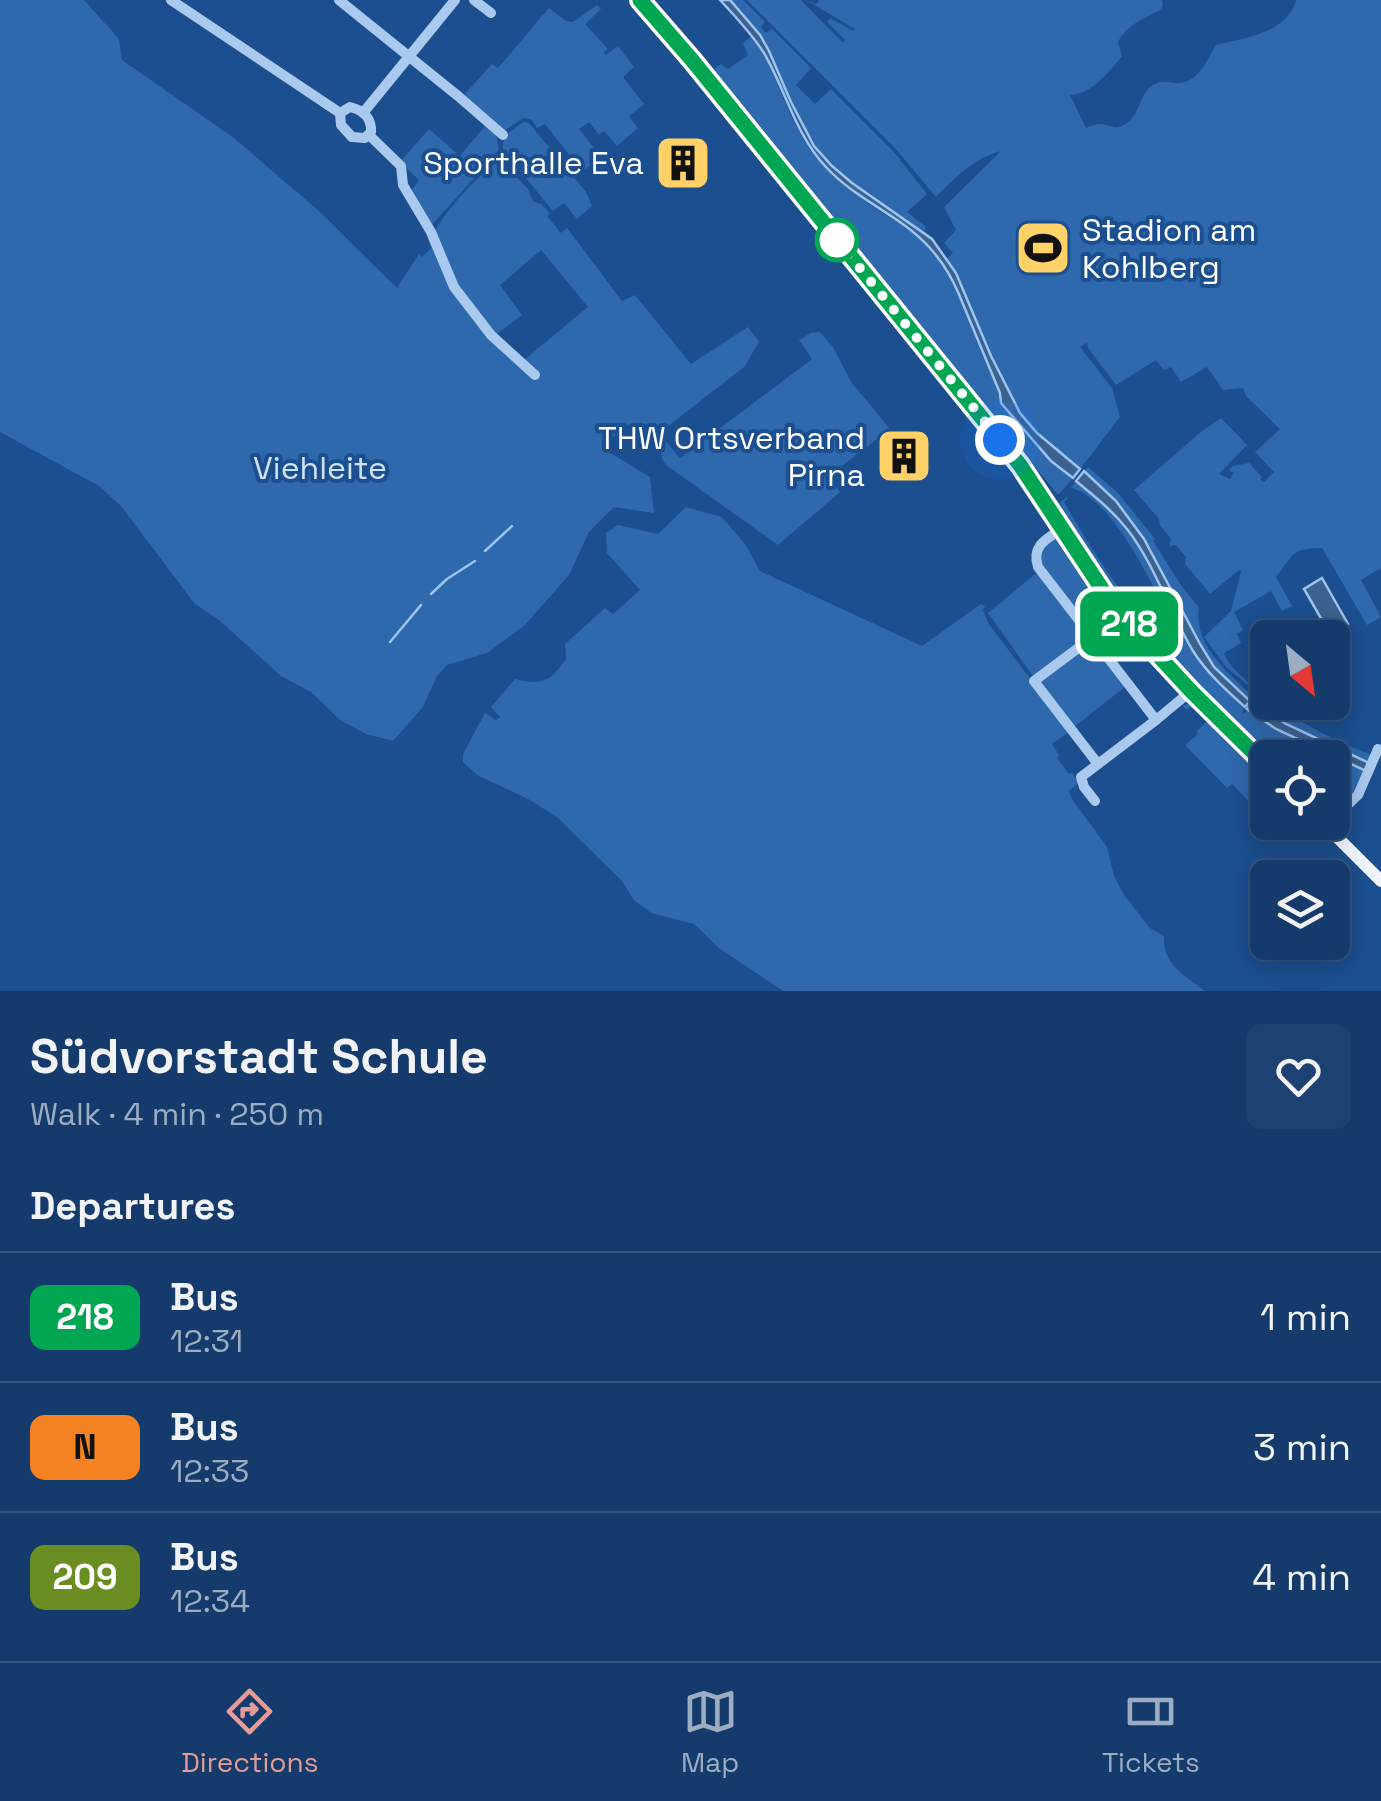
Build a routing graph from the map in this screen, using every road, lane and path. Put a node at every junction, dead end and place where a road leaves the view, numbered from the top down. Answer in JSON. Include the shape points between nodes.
{"nodes":[{"id":1,"x":171,"y":0,"type":"edge"},
{"id":2,"x":340,"y":0,"type":"edge"},
{"id":3,"x":455,"y":0,"type":"edge"},
{"id":4,"x":474,"y":0,"type":"edge"},
{"id":5,"x":640,"y":0,"type":"edge"},
{"id":6,"x":491,"y":13,"type":"dead end"},
{"id":7,"x":410,"y":55,"type":"junction"},
{"id":8,"x":364,"y":112,"type":"junction"},
{"id":9,"x":340,"y":113,"type":"junction"},
{"id":10,"x":368,"y":136,"type":"junction"},
{"id":11,"x":503,"y":136,"type":"dead end"},
{"id":12,"x":535,"y":375,"type":"dead end"},
{"id":13,"x":1062,"y":529,"type":"junction"},
{"id":14,"x":1093,"y":637,"type":"junction"},
{"id":15,"x":1191,"y":691,"type":"junction"},
{"id":16,"x":1156,"y":720,"type":"junction"},
{"id":17,"x":1250,"y":749,"type":"edge"},
{"id":18,"x":1376,"y":753,"type":"dead end"},
{"id":19,"x":1098,"y":764,"type":"junction"},
{"id":20,"x":1096,"y":802,"type":"dead end"},
{"id":21,"x":1350,"y":802,"type":"edge"},
{"id":22,"x":1344,"y":840,"type":"edge"},
{"id":23,"x":1381,"y":880,"type":"edge"}],
"edges":[{"from":1,"to":9,"type":"street"},
{"from":2,"to":7,"type":"street"},
{"from":3,"to":7,"type":"street"},
{"from":4,"to":6,"type":"street"},
{"from":5,"to":13,"type":"main road","via":[[1020,465]]},
{"from":7,"to":8,"type":"street"},
{"from":7,"to":11,"type":"street"},
{"from":8,"to":9,"type":"street"},
{"from":8,"to":10,"type":"street"},
{"from":9,"to":10,"type":"street","via":[[347,134]]},
{"from":10,"to":12,"type":"street","via":[[401,166],[403,185],[454,287],[491,335]]},
{"from":13,"to":14,"type":"street","via":[[1040,544],[1038,567]]},
{"from":13,"to":15,"type":"main road","via":[[1116,610]]},
{"from":14,"to":16,"type":"street"},
{"from":14,"to":19,"type":"street","via":[[1034,681]]},
{"from":15,"to":16,"type":"street"},
{"from":15,"to":17,"type":"main road"},
{"from":16,"to":19,"type":"street"},
{"from":18,"to":21,"type":"street"},
{"from":19,"to":20,"type":"street","via":[[1081,777]]},
{"from":22,"to":23,"type":"main road"}]}
